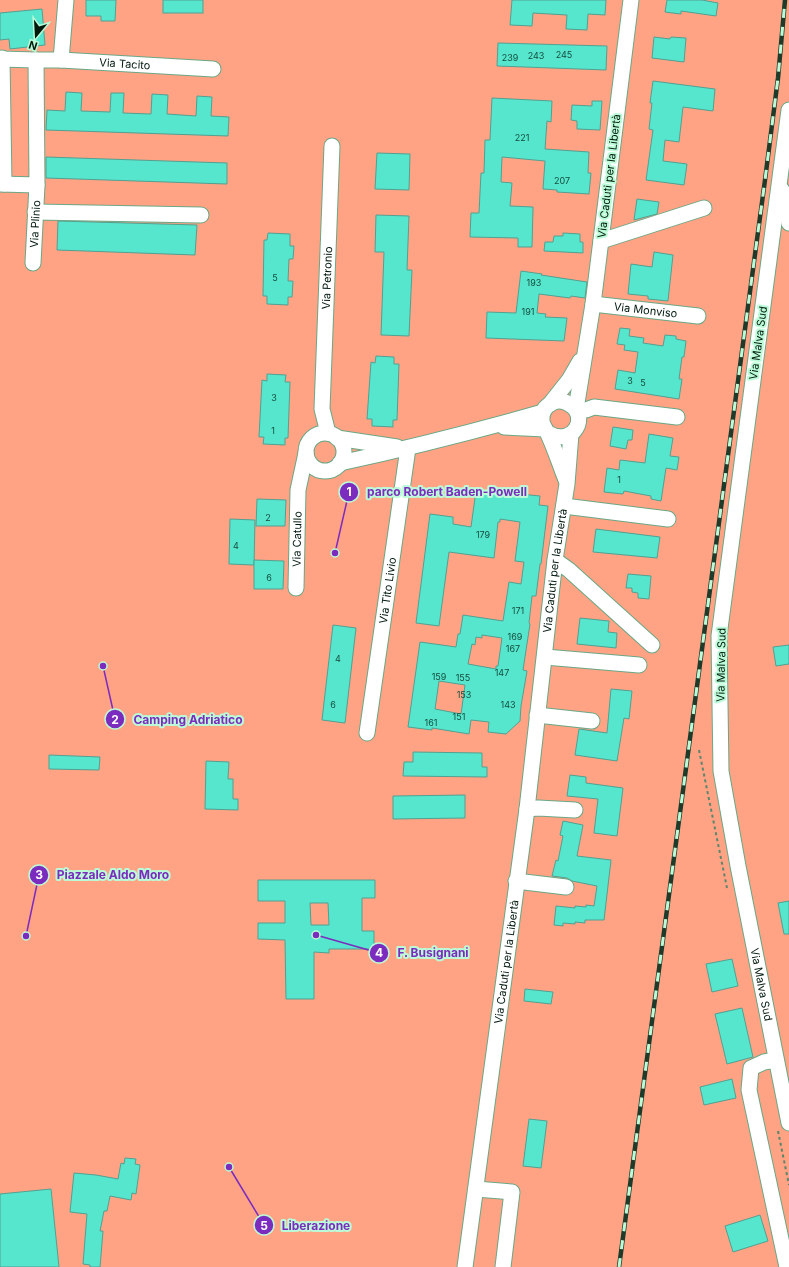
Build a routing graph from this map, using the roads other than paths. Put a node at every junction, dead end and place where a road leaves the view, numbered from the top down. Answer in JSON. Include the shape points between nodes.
{"nodes":[{"id":1,"x":66,"y":0,"type":"edge"},
{"id":2,"x":631,"y":0,"type":"edge"},
{"id":3,"x":1,"y":58,"type":"edge"},
{"id":4,"x":36,"y":60,"type":"junction"},
{"id":5,"x":61,"y":60,"type":"junction"},
{"id":6,"x":214,"y":69,"type":"dead end"},
{"id":7,"x":789,"y":110,"type":"edge"},
{"id":8,"x":332,"y":146,"type":"dead end"},
{"id":9,"x":784,"y":178,"type":"edge"},
{"id":10,"x":2,"y":184,"type":"edge"},
{"id":11,"x":37,"y":185,"type":"junction"},
{"id":12,"x":704,"y":208,"type":"dead end"},
{"id":13,"x":35,"y":212,"type":"junction"},
{"id":14,"x":201,"y":215,"type":"dead end"},
{"id":15,"x":789,"y":223,"type":"edge"},
{"id":16,"x":600,"y":241,"type":"junction"},
{"id":17,"x":33,"y":263,"type":"dead end"},
{"id":18,"x":593,"y":304,"type":"junction"},
{"id":19,"x":698,"y":316,"type":"dead end"},
{"id":20,"x":585,"y":352,"type":"junction"},
{"id":21,"x":547,"y":408,"type":"junction"},
{"id":22,"x":322,"y":409,"type":"junction"},
{"id":23,"x":576,"y":409,"type":"junction"},
{"id":24,"x":677,"y":417,"type":"dead end"},
{"id":25,"x":491,"y":427,"type":"junction"},
{"id":26,"x":546,"y":431,"type":"junction"},
{"id":27,"x":571,"y":434,"type":"junction"},
{"id":28,"x":333,"y":436,"type":"junction"},
{"id":29,"x":308,"y":446,"type":"junction"},
{"id":30,"x":408,"y":448,"type":"junction"},
{"id":31,"x":340,"y":463,"type":"junction"},
{"id":32,"x":319,"y":470,"type":"junction"},
{"id":33,"x":568,"y":484,"type":"junction"},
{"id":34,"x":298,"y":490,"type":"junction"},
{"id":35,"x":564,"y":506,"type":"junction"},
{"id":36,"x":668,"y":519,"type":"dead end"},
{"id":37,"x":555,"y":560,"type":"junction"},
{"id":38,"x":296,"y":588,"type":"dead end"},
{"id":39,"x":652,"y":645,"type":"dead end"},
{"id":40,"x":545,"y":657,"type":"junction"},
{"id":41,"x":638,"y":665,"type":"dead end"},
{"id":42,"x":537,"y":715,"type":"junction"},
{"id":43,"x":592,"y":721,"type":"dead end"},
{"id":44,"x":367,"y":733,"type":"dead end"},
{"id":45,"x":526,"y":809,"type":"junction"},
{"id":46,"x":575,"y":810,"type":"dead end"},
{"id":47,"x":516,"y":881,"type":"junction"},
{"id":48,"x":566,"y":887,"type":"dead end"},
{"id":49,"x":776,"y":1060,"type":"junction"},
{"id":50,"x":789,"y":1123,"type":"edge"},
{"id":51,"x":476,"y":1189,"type":"junction"},
{"id":52,"x":466,"y":1267,"type":"edge"},
{"id":53,"x":503,"y":1267,"type":"edge"},
{"id":54,"x":787,"y":1267,"type":"edge"}],
"edges":[{"from":1,"to":5,"type":"street"},
{"from":2,"to":16,"type":"street","name":"Via Caduti per la Libertà"},
{"from":3,"to":4,"type":"street","name":"Via Tacito"},
{"from":3,"to":10,"type":"street"},
{"from":4,"to":5,"type":"street","name":"Via Tacito"},
{"from":4,"to":11,"type":"street"},
{"from":5,"to":6,"type":"street","name":"Via Tacito"},
{"from":7,"to":9,"type":"street","name":"Via Malva Sud"},
{"from":8,"to":22,"type":"street","name":"Via Petronio"},
{"from":9,"to":15,"type":"street","name":"Via Malva Sud"},
{"from":9,"to":49,"type":"street","name":"Via Malva Sud","via":[[719,636],[721,771]]},
{"from":10,"to":11,"type":"street"},
{"from":11,"to":13,"type":"street","name":"Via Plinio"},
{"from":12,"to":16,"type":"street"},
{"from":13,"to":14,"type":"street"},
{"from":13,"to":17,"type":"street","name":"Via Plinio"},
{"from":16,"to":18,"type":"street","name":"Via Caduti per la Libertà"},
{"from":18,"to":19,"type":"street","name":"Via Monviso"},
{"from":18,"to":20,"type":"street","name":"Via Caduti per la Libertà"},
{"from":20,"to":21,"type":"street","via":[[569,380]]},
{"from":20,"to":23,"type":"street","name":"Via Caduti per la Libertà"},
{"from":21,"to":23,"type":"street","via":[[561,401]]},
{"from":21,"to":25,"type":"street"},
{"from":21,"to":26,"type":"street","via":[[542,417]]},
{"from":22,"to":28,"type":"street","name":"Via Petronio"},
{"from":22,"to":29,"type":"street","name":"Via Petronio"},
{"from":23,"to":24,"type":"street","via":[[586,410],[594,407]]},
{"from":23,"to":27,"type":"street","via":[[578,420]]},
{"from":25,"to":26,"type":"street"},
{"from":25,"to":30,"type":"street"},
{"from":26,"to":27,"type":"street","via":[[560,437]]},
{"from":26,"to":33,"type":"street"},
{"from":27,"to":33,"type":"street","name":"Via Caduti per la Libertà"},
{"from":28,"to":29,"type":"street","via":[[318,434]]},
{"from":28,"to":30,"type":"street"},
{"from":28,"to":31,"type":"street","via":[[343,447],[343,458]]},
{"from":29,"to":32,"type":"street","via":[[310,463]]},
{"from":29,"to":34,"type":"street","name":"Via Catullo"},
{"from":30,"to":31,"type":"street"},
{"from":30,"to":44,"type":"street","name":"Via Tito Livio"},
{"from":31,"to":32,"type":"street","via":[[331,470]]},
{"from":32,"to":34,"type":"street","via":[[308,475]]},
{"from":33,"to":35,"type":"street","name":"Via Caduti per la Libertà"},
{"from":34,"to":38,"type":"street","name":"Via Catullo"},
{"from":35,"to":36,"type":"street"},
{"from":35,"to":37,"type":"street","name":"Via Caduti per la Libertà"},
{"from":37,"to":39,"type":"street"},
{"from":37,"to":40,"type":"street","name":"Via Caduti per la Libertà"},
{"from":40,"to":41,"type":"street"},
{"from":40,"to":42,"type":"street","name":"Via Caduti per la Libertà"},
{"from":42,"to":43,"type":"street"},
{"from":42,"to":45,"type":"street","name":"Via Caduti per la Libertà"},
{"from":45,"to":46,"type":"street"},
{"from":45,"to":47,"type":"street","name":"Via Caduti per la Libertà"},
{"from":47,"to":48,"type":"street"},
{"from":47,"to":51,"type":"street","name":"Via Caduti per la Libertà"},
{"from":49,"to":50,"type":"street","name":"Via Malva Sud"},
{"from":49,"to":54,"type":"street","via":[[751,1068],[749,1090]]},
{"from":51,"to":52,"type":"street","name":"Via Caduti per la Libertà"},
{"from":51,"to":53,"type":"street","via":[[512,1192]]}]}
